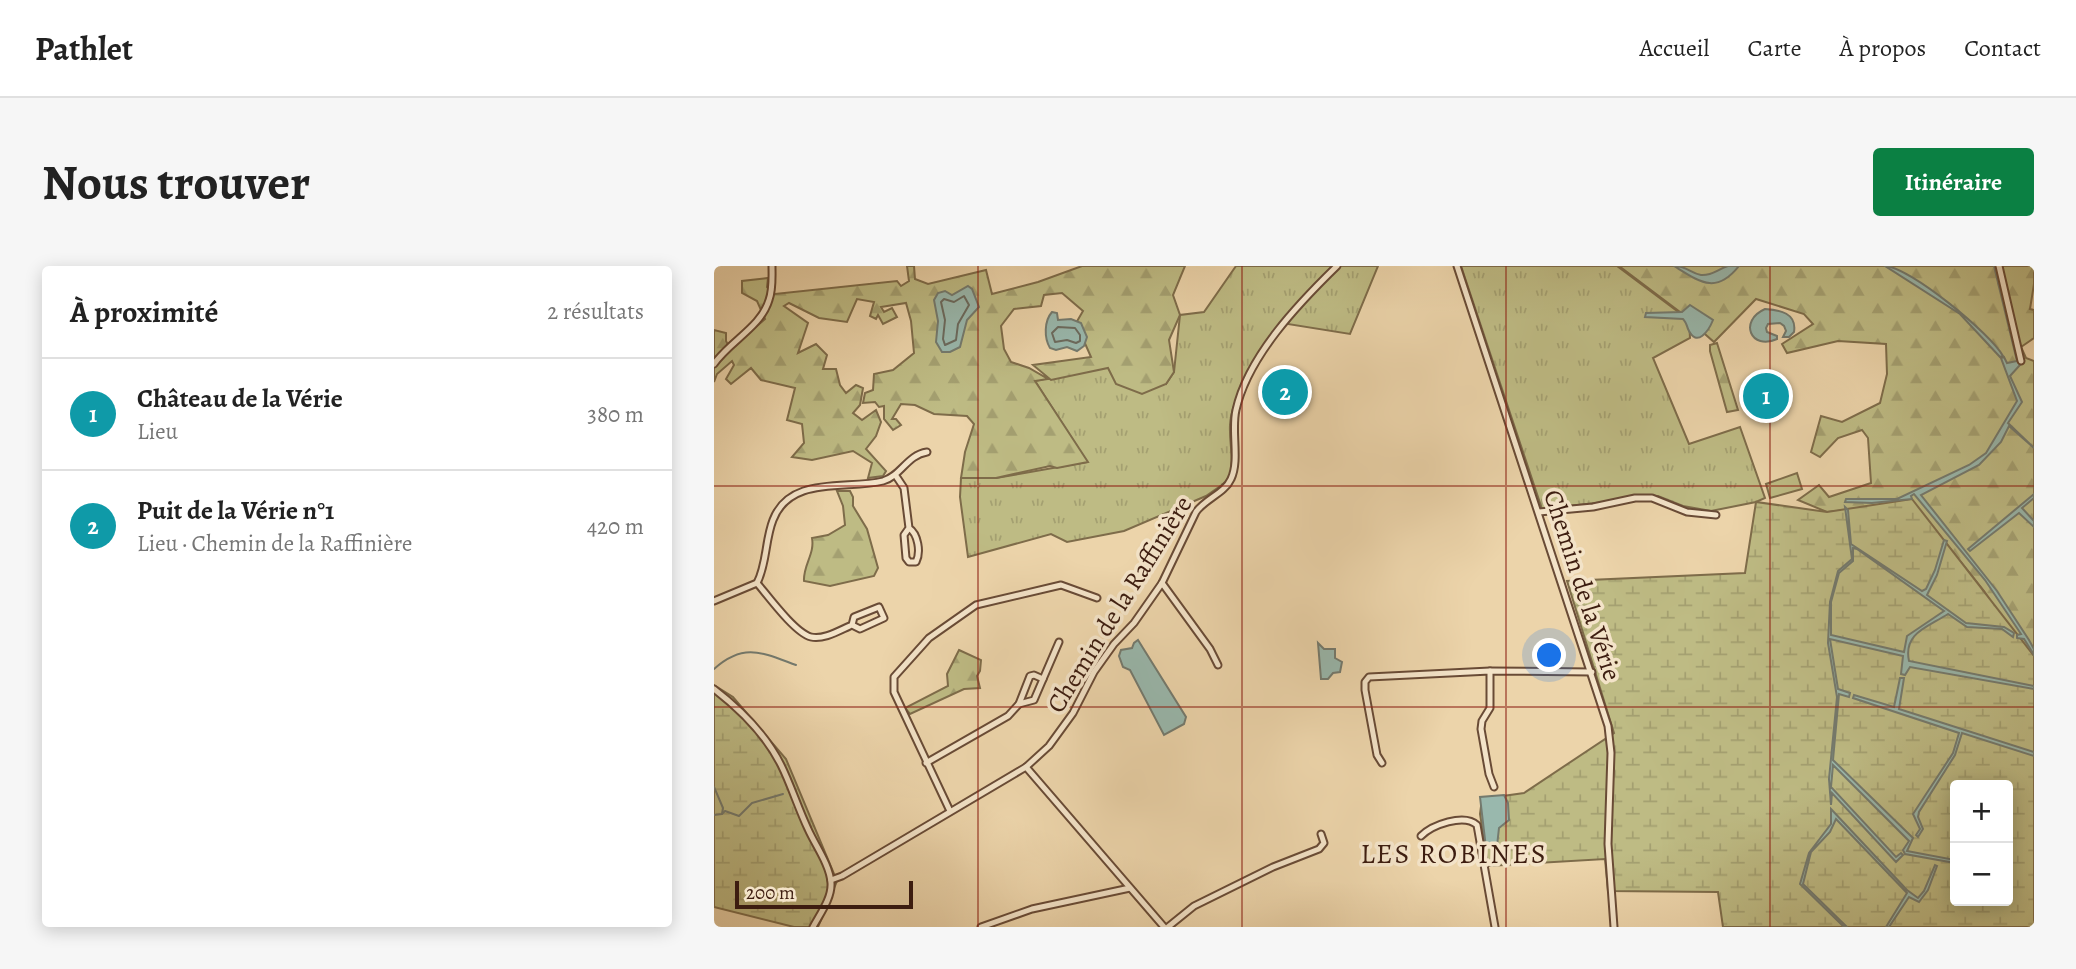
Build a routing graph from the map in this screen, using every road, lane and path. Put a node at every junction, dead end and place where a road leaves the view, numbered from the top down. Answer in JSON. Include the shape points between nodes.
{"nodes":[{"id":1,"x":772,"y":266,"type":"edge"},
{"id":2,"x":1337,"y":266,"type":"edge"},
{"id":3,"x":1457,"y":266,"type":"edge"},
{"id":4,"x":1998,"y":266,"type":"edge"},
{"id":5,"x":2021,"y":361,"type":"dead end"},
{"id":6,"x":714,"y":364,"type":"edge"},
{"id":7,"x":927,"y":452,"type":"dead end"},
{"id":8,"x":896,"y":476,"type":"junction"},
{"id":9,"x":1539,"y":512,"type":"junction"},
{"id":10,"x":1716,"y":515,"type":"dead end"},
{"id":11,"x":909,"y":528,"type":"junction"},
{"id":12,"x":757,"y":583,"type":"junction"},
{"id":13,"x":1161,"y":583,"type":"junction"},
{"id":14,"x":1097,"y":598,"type":"dead end"},
{"id":15,"x":714,"y":601,"type":"edge"},
{"id":16,"x":852,"y":625,"type":"junction"},
{"id":17,"x":1059,"y":642,"type":"dead end"},
{"id":18,"x":1218,"y":665,"type":"dead end"},
{"id":19,"x":1490,"y":671,"type":"junction"},
{"id":20,"x":1592,"y":672,"type":"junction"},
{"id":21,"x":1044,"y":679,"type":"junction"},
{"id":22,"x":714,"y":689,"type":"edge"},
{"id":23,"x":1019,"y":704,"type":"junction"},
{"id":24,"x":926,"y":762,"type":"junction"},
{"id":25,"x":1381,"y":763,"type":"dead end"},
{"id":26,"x":1026,"y":767,"type":"junction"},
{"id":27,"x":1494,"y":788,"type":"dead end"},
{"id":28,"x":950,"y":811,"type":"junction"},
{"id":29,"x":1321,"y":834,"type":"dead end"},
{"id":30,"x":1421,"y":836,"type":"dead end"},
{"id":31,"x":831,"y":880,"type":"junction"},
{"id":32,"x":1130,"y":888,"type":"junction"},
{"id":33,"x":813,"y":927,"type":"edge"},
{"id":34,"x":981,"y":927,"type":"edge"},
{"id":35,"x":1166,"y":927,"type":"edge"},
{"id":36,"x":1495,"y":927,"type":"edge"},
{"id":37,"x":1614,"y":927,"type":"edge"}],
"edges":[{"from":1,"to":6,"type":"street","via":[[772,291],[764,312]]},
{"from":2,"to":13,"type":"street","name":"Chemin de la Raffinière","via":[[1289,317],[1245,383],[1234,419],[1232,478],[1196,512]]},
{"from":3,"to":9,"type":"street","name":"Chemin de la Vérie"},
{"from":4,"to":5,"type":"street"},
{"from":7,"to":8,"type":"street","via":[[904,464]]},
{"from":8,"to":11,"type":"street","via":[[904,488]]},
{"from":8,"to":12,"type":"street","via":[[811,488],[795,495],[773,519]]},
{"from":9,"to":10,"type":"street","via":[[1653,498],[1687,512]]},
{"from":9,"to":20,"type":"street","name":"Chemin de la Vérie"},
{"from":11,"to":11,"type":"street","via":[[904,535],[906,558],[916,562],[916,534]]},
{"from":12,"to":15,"type":"street"},
{"from":12,"to":16,"type":"street","via":[[810,637],[824,637]]},
{"from":13,"to":18,"type":"street"},
{"from":13,"to":26,"type":"street","name":"Chemin de la Raffinière","via":[[1094,672],[1061,732]]},
{"from":14,"to":24,"type":"street","via":[[1061,585],[986,602],[965,611],[929,638],[897,673],[893,687]]},
{"from":16,"to":16,"type":"street","via":[[860,629],[884,618],[879,607],[854,617]]},
{"from":17,"to":21,"type":"street"},
{"from":19,"to":20,"type":"street"},
{"from":19,"to":25,"type":"street","via":[[1366,679]]},
{"from":19,"to":27,"type":"street","via":[[1490,708],[1481,729]]},
{"from":20,"to":37,"type":"street","name":"Chemin de la Vérie","via":[[1611,753],[1608,844]]},
{"from":21,"to":23,"type":"street","via":[[1034,700]]},
{"from":21,"to":23,"type":"street","via":[[1030,676]]},
{"from":22,"to":31,"type":"street","via":[[755,727],[781,764]]},
{"from":23,"to":24,"type":"street","via":[[995,726]]},
{"from":24,"to":28,"type":"street"},
{"from":26,"to":28,"type":"street","name":"Chemin de la Raffinière"},
{"from":26,"to":32,"type":"street"},
{"from":28,"to":31,"type":"street","name":"Chemin de la Raffinière"},
{"from":29,"to":35,"type":"street","via":[[1324,843],[1319,849],[1231,887]]},
{"from":30,"to":36,"type":"street","via":[[1436,826],[1462,820],[1477,825]]},
{"from":31,"to":33,"type":"street","via":[[828,898]]},
{"from":32,"to":34,"type":"street","via":[[1032,909]]},
{"from":32,"to":35,"type":"street"}]}
